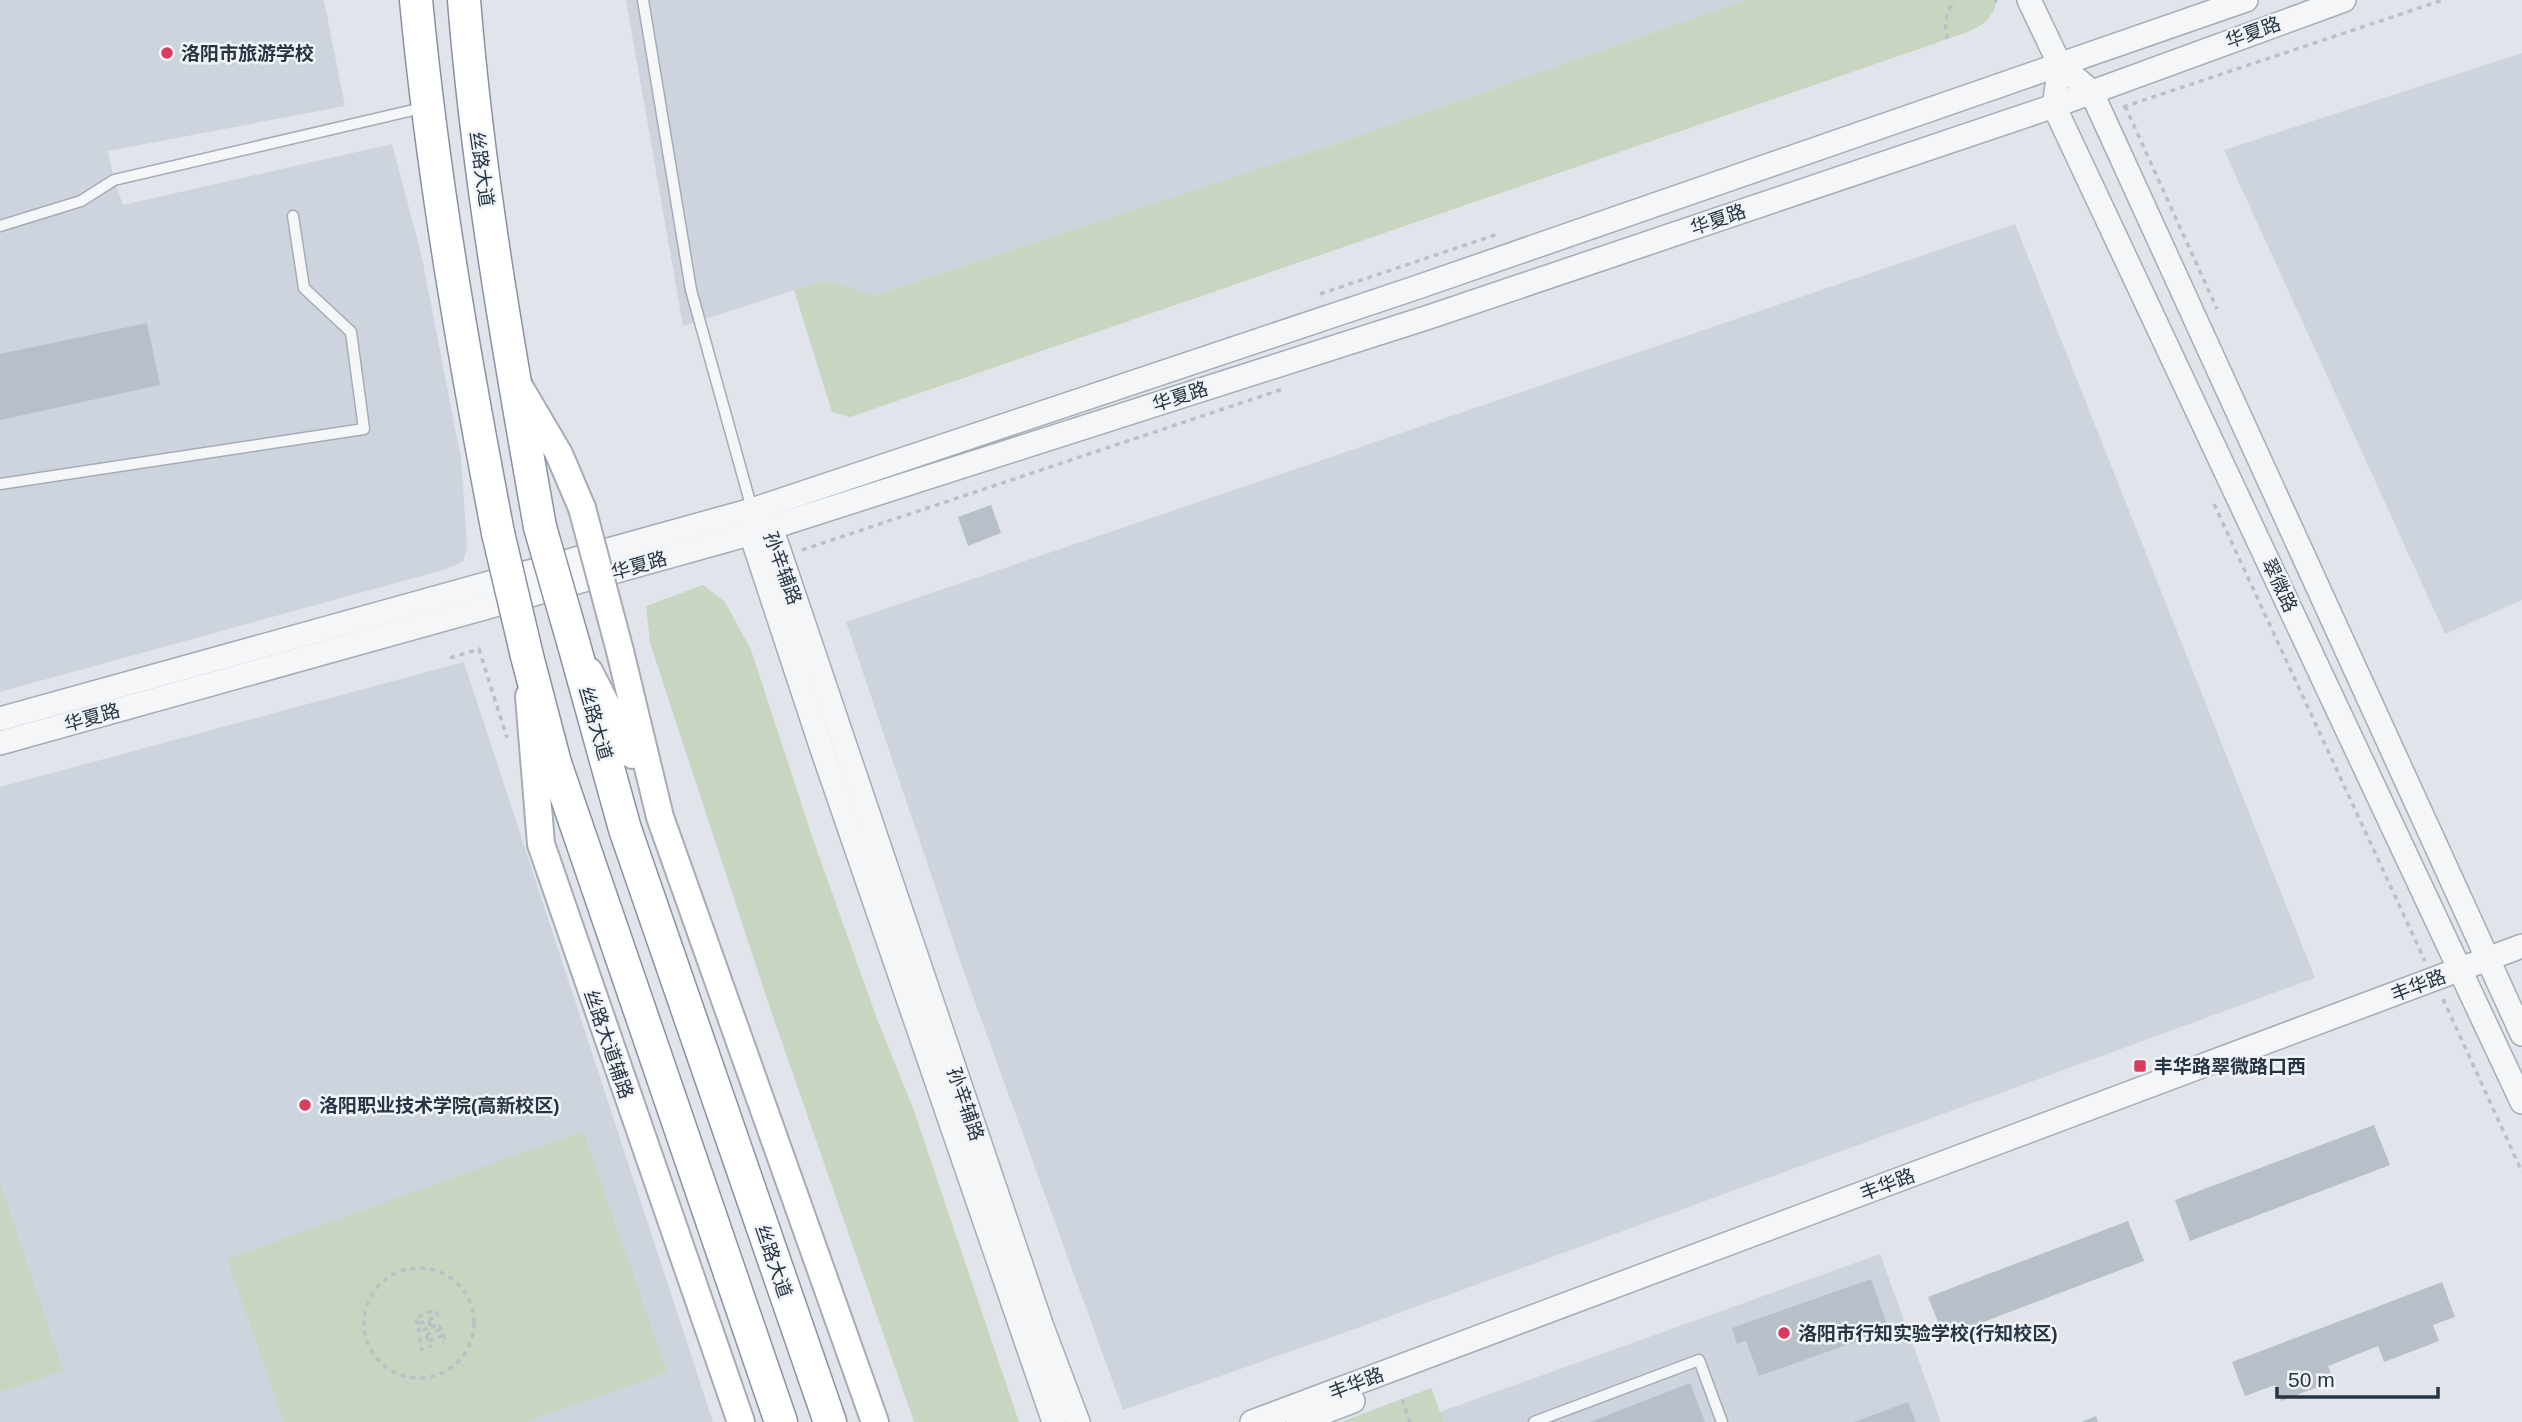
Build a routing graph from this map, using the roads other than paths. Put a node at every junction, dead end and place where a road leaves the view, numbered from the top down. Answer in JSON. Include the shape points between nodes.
{"nodes":[{"id":1,"x":416,"y":0,"type":"edge"},
{"id":2,"x":464,"y":0,"type":"edge"},
{"id":3,"x":643,"y":0,"type":"edge"},
{"id":4,"x":2029,"y":0,"type":"edge"},
{"id":5,"x":2246,"y":0,"type":"edge"},
{"id":6,"x":2344,"y":0,"type":"edge"},
{"id":7,"x":2060,"y":65,"type":"junction"},
{"id":8,"x":2091,"y":91,"type":"junction"},
{"id":9,"x":2054,"y":106,"type":"junction"},
{"id":10,"x":426,"y":107,"type":"junction"},
{"id":11,"x":293,"y":216,"type":"dead end"},
{"id":12,"x":0,"y":226,"type":"edge"},
{"id":13,"x":513,"y":375,"type":"junction"},
{"id":14,"x":0,"y":484,"type":"edge"},
{"id":15,"x":752,"y":510,"type":"junction"},
{"id":16,"x":761,"y":531,"type":"junction"},
{"id":17,"x":574,"y":645,"type":"junction"},
{"id":18,"x":527,"y":656,"type":"junction"},
{"id":19,"x":0,"y":719,"type":"edge"},
{"id":20,"x":0,"y":743,"type":"edge"},
{"id":21,"x":660,"y":817,"type":"junction"},
{"id":22,"x":2522,"y":946,"type":"edge"},
{"id":23,"x":2522,"y":962,"type":"edge"},
{"id":24,"x":2492,"y":966,"type":"junction"},
{"id":25,"x":2465,"y":976,"type":"junction"},
{"id":26,"x":2437,"y":987,"type":"junction"},
{"id":27,"x":2522,"y":1034,"type":"edge"},
{"id":28,"x":2522,"y":1102,"type":"edge"},
{"id":29,"x":741,"y":1422,"type":"edge"},
{"id":30,"x":781,"y":1422,"type":"edge"},
{"id":31,"x":830,"y":1422,"type":"edge"},
{"id":32,"x":875,"y":1422,"type":"edge"},
{"id":33,"x":1054,"y":1422,"type":"edge"},
{"id":34,"x":1077,"y":1422,"type":"edge"},
{"id":35,"x":1252,"y":1422,"type":"edge"},
{"id":36,"x":1298,"y":1422,"type":"edge"},
{"id":37,"x":1534,"y":1422,"type":"edge"},
{"id":38,"x":1722,"y":1422,"type":"edge"}],
"edges":[{"from":1,"to":10,"type":"highway"},
{"from":2,"to":13,"type":"highway","name":"丝路大道","via":[[472,103]]},
{"from":3,"to":15,"type":"lane","via":[[691,290]]},
{"from":4,"to":7,"type":"street","name":"翠微路"},
{"from":5,"to":7,"type":"street","name":"华夏路"},
{"from":6,"to":8,"type":"street","name":"华夏路"},
{"from":7,"to":8,"type":"street","name":"翠微路"},
{"from":7,"to":9,"type":"street"},
{"from":7,"to":15,"type":"street","name":"华夏路"},
{"from":8,"to":9,"type":"street","name":"华夏路"},
{"from":8,"to":24,"type":"street","name":"翠微路"},
{"from":9,"to":16,"type":"street","name":"华夏路","via":[[1429,317]]},
{"from":9,"to":25,"type":"street","name":"翠微路"},
{"from":10,"to":12,"type":"lane","via":[[114,180],[80,201]]},
{"from":10,"to":18,"type":"highway","bridge":true,"via":[[468,377]]},
{"from":11,"to":14,"type":"lane","via":[[304,288],[351,332],[364,429]]},
{"from":13,"to":17,"type":"highway","name":"丝路大道","bridge":true,"via":[[540,527]]},
{"from":13,"to":21,"type":"main road","bridge":true,"via":[[559,454],[582,508]]},
{"from":15,"to":16,"type":"street","name":"孙辛辅路"},
{"from":15,"to":19,"type":"street","name":"华夏路"},
{"from":16,"to":20,"type":"street","name":"华夏路"},
{"from":16,"to":33,"type":"street","name":"孙辛辅路","via":[[838,798]]},
{"from":16,"to":34,"type":"street","name":"孙辛辅路"},
{"from":17,"to":21,"type":"main road","via":[[618,722]]},
{"from":17,"to":31,"type":"highway","name":"丝路大道","via":[[625,829]]},
{"from":18,"to":29,"type":"main road","name":"丝路大道辅路","via":[[541,844]]},
{"from":18,"to":30,"type":"highway","via":[[555,764]]},
{"from":21,"to":32,"type":"main road"},
{"from":22,"to":24,"type":"street","name":"丰华路"},
{"from":23,"to":24,"type":"street","name":"丰华路"},
{"from":24,"to":25,"type":"street","name":"丰华路"},
{"from":24,"to":27,"type":"street","name":"翠微路"},
{"from":25,"to":26,"type":"street","name":"丰华路"},
{"from":25,"to":28,"type":"street","name":"翠微路"},
{"from":26,"to":35,"type":"street","name":"丰华路"},
{"from":26,"to":36,"type":"street","name":"丰华路"},
{"from":37,"to":38,"type":"lane","via":[[1699,1360]]}]}
